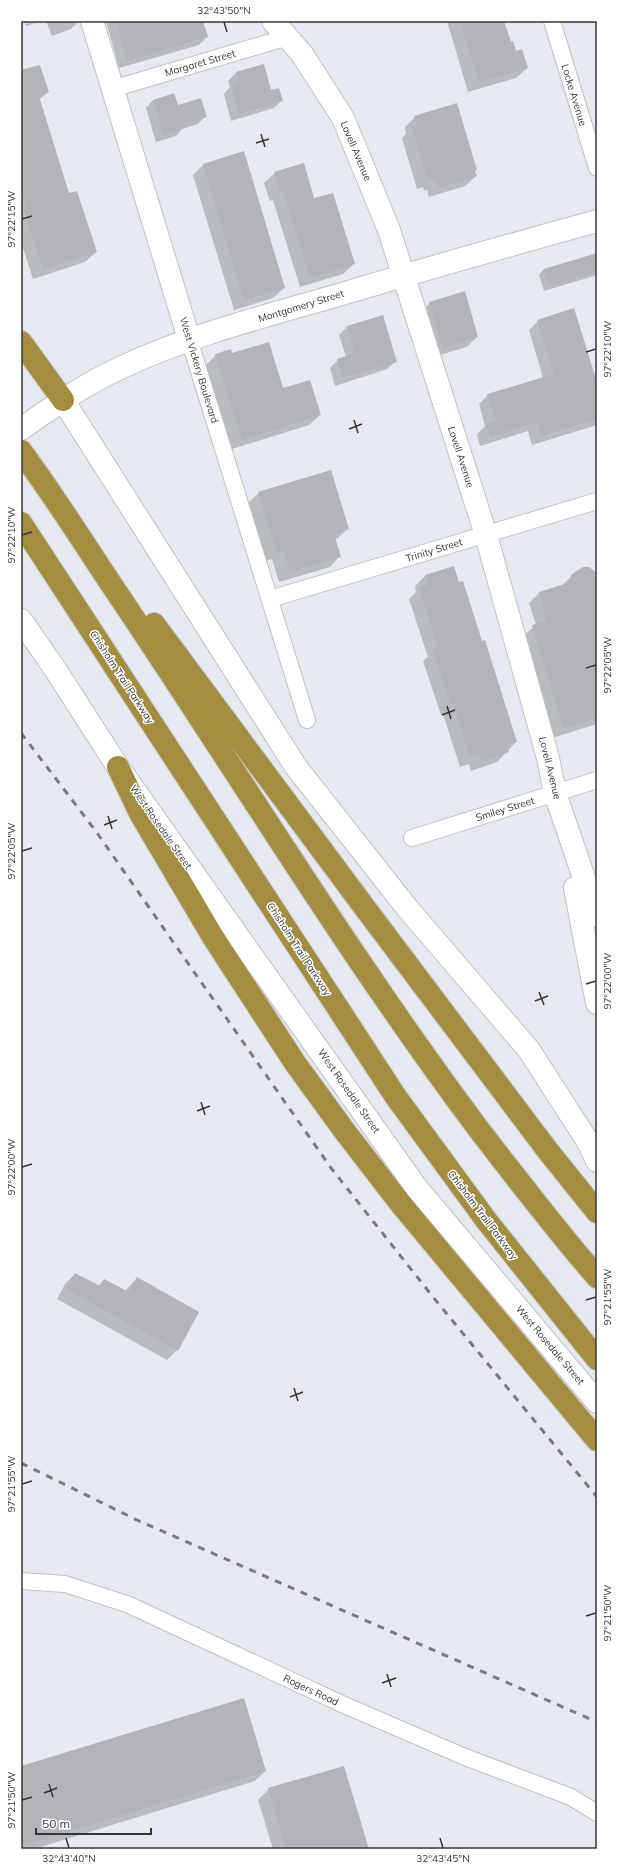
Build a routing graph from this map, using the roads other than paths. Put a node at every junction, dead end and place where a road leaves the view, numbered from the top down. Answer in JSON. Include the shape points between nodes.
{"nodes":[{"id":1,"x":92,"y":21,"type":"edge"},
{"id":2,"x":273,"y":21,"type":"edge"},
{"id":3,"x":552,"y":21,"type":"edge"},
{"id":4,"x":288,"y":37,"type":"junction"},
{"id":5,"x":112,"y":89,"type":"junction"},
{"id":6,"x":597,"y":168,"type":"edge"},
{"id":7,"x":597,"y":221,"type":"edge"},
{"id":8,"x":403,"y":276,"type":"junction"},
{"id":9,"x":190,"y":339,"type":"junction"},
{"id":10,"x":21,"y":342,"type":"edge"},
{"id":11,"x":57,"y":404,"type":"junction"},
{"id":12,"x":21,"y":429,"type":"edge"},
{"id":13,"x":21,"y":451,"type":"edge"},
{"id":14,"x":597,"y":501,"type":"edge"},
{"id":15,"x":21,"y":523,"type":"edge"},
{"id":16,"x":78,"y":535,"type":"junction"},
{"id":17,"x":486,"y":535,"type":"junction"},
{"id":18,"x":270,"y":600,"type":"junction"},
{"id":19,"x":21,"y":620,"type":"edge"},
{"id":20,"x":307,"y":720,"type":"dead end"},
{"id":21,"x":118,"y":767,"type":"junction"},
{"id":22,"x":597,"y":780,"type":"edge"},
{"id":23,"x":555,"y":793,"type":"junction"},
{"id":24,"x":412,"y":838,"type":"dead end"},
{"id":25,"x":597,"y":916,"type":"edge"},
{"id":26,"x":597,"y":1003,"type":"edge"},
{"id":27,"x":597,"y":1161,"type":"edge"},
{"id":28,"x":597,"y":1212,"type":"edge"},
{"id":29,"x":597,"y":1277,"type":"edge"},
{"id":30,"x":597,"y":1360,"type":"edge"},
{"id":31,"x":597,"y":1402,"type":"edge"},
{"id":32,"x":597,"y":1440,"type":"edge"},
{"id":33,"x":21,"y":1580,"type":"edge"},
{"id":34,"x":597,"y":1813,"type":"edge"}],
"edges":[{"from":1,"to":5,"type":"main road","name":"West Vickery Boulevard"},
{"from":2,"to":4,"type":"main road","name":"Lovell Avenue"},
{"from":3,"to":6,"type":"street","name":"Locke Avenue"},
{"from":4,"to":5,"type":"street","name":"Margaret Street"},
{"from":4,"to":8,"type":"main road","name":"Lovell Avenue","via":[[302,54],[343,118],[389,230]]},
{"from":5,"to":9,"type":"main road","name":"West Vickery Boulevard"},
{"from":7,"to":8,"type":"main road","name":"Montgomery Street"},
{"from":8,"to":9,"type":"main road","name":"Montgomery Street"},
{"from":8,"to":17,"type":"main road","name":"Lovell Avenue"},
{"from":9,"to":11,"type":"main road","name":"Montgomery Street","via":[[118,369]]},
{"from":9,"to":18,"type":"street","name":"West Vickery Boulevard"},
{"from":10,"to":11,"type":"highway"},
{"from":11,"to":12,"type":"main road","name":"Montgomery Street"},
{"from":11,"to":27,"type":"main road","via":[[296,767],[408,909],[530,1050],[590,1145]]},
{"from":13,"to":16,"type":"highway"},
{"from":14,"to":17,"type":"street","name":"Trinity Street"},
{"from":15,"to":30,"type":"highway","name":"Chisholm Trail Parkway","via":[[396,1097],[486,1220]]},
{"from":16,"to":28,"type":"highway","via":[[167,640],[384,933]]},
{"from":16,"to":29,"type":"highway","via":[[311,891],[402,1024],[531,1197]]},
{"from":17,"to":18,"type":"street","name":"Trinity Street"},
{"from":17,"to":23,"type":"main road","name":"Lovell Avenue","via":[[548,758]]},
{"from":18,"to":20,"type":"street","name":"West Vickery Boulevard"},
{"from":19,"to":21,"type":"main road"},
{"from":21,"to":31,"type":"main road","name":"West Rosedale Street","via":[[416,1186]]},
{"from":21,"to":32,"type":"highway","via":[[140,815],[213,937],[295,1063],[400,1203]]},
{"from":22,"to":23,"type":"street","name":"Smiley Street"},
{"from":23,"to":24,"type":"street","name":"Smiley Street"},
{"from":23,"to":25,"type":"main road","name":"Lovell Avenue"},
{"from":23,"to":26,"type":"main road"},
{"from":33,"to":34,"type":"street","name":"Rogers Road","via":[[65,1584],[126,1604],[342,1704],[465,1757],[571,1797]]}]}
